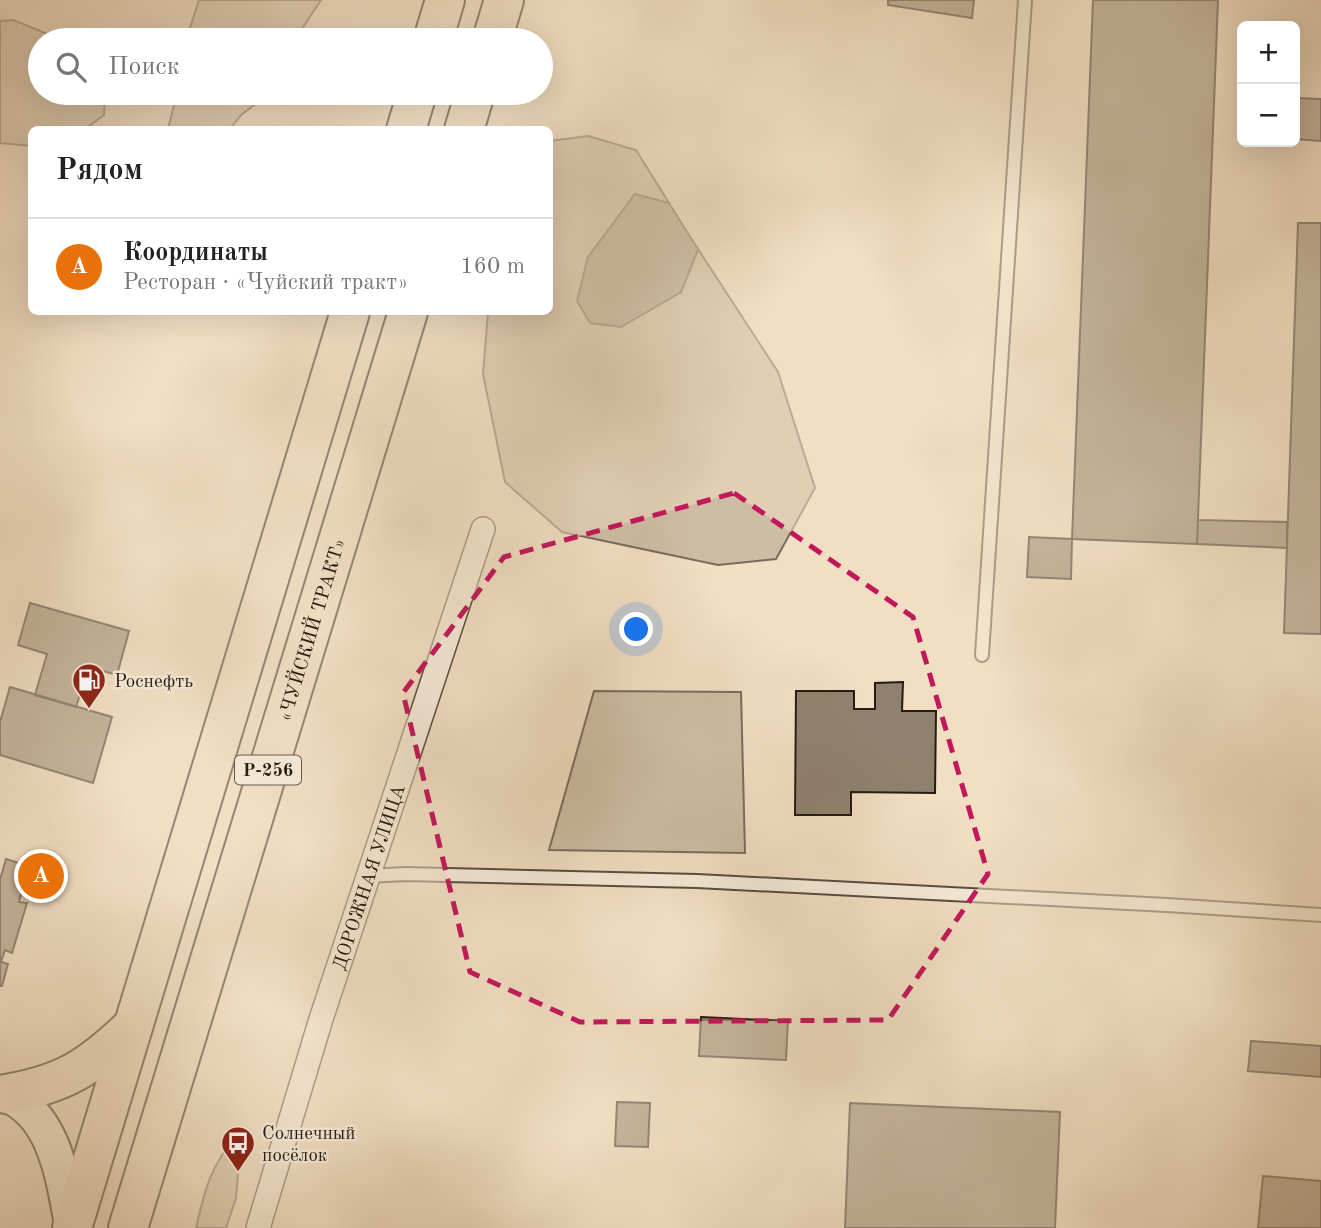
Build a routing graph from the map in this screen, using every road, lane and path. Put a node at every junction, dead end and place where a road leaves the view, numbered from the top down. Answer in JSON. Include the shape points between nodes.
{"nodes":[{"id":1,"x":445,"y":0,"type":"edge"},
{"id":2,"x":504,"y":0,"type":"edge"},
{"id":3,"x":1025,"y":0,"type":"edge"},
{"id":4,"x":437,"y":28,"type":"edge"},
{"id":5,"x":496,"y":28,"type":"edge"},
{"id":6,"x":413,"y":105,"type":"edge"},
{"id":7,"x":471,"y":105,"type":"edge"},
{"id":8,"x":406,"y":126,"type":"edge"},
{"id":9,"x":465,"y":126,"type":"edge"},
{"id":10,"x":349,"y":315,"type":"edge"},
{"id":11,"x":407,"y":315,"type":"edge"},
{"id":12,"x":483,"y":529,"type":"dead end"},
{"id":13,"x":982,"y":655,"type":"dead end"},
{"id":14,"x":368,"y":876,"type":"junction"},
{"id":15,"x":1321,"y":915,"type":"edge"},
{"id":16,"x":132,"y":1026,"type":"junction"},
{"id":17,"x":3,"y":1094,"type":"edge"},
{"id":18,"x":72,"y":1227,"type":"edge"},
{"id":19,"x":128,"y":1228,"type":"edge"},
{"id":20,"x":258,"y":1228,"type":"edge"}],
"edges":[{"from":1,"to":4,"type":"highway"},
{"from":2,"to":5,"type":"highway"},
{"from":3,"to":13,"type":"lane"},
{"from":6,"to":8,"type":"highway"},
{"from":7,"to":9,"type":"highway"},
{"from":10,"to":16,"type":"highway","number":"Р-256"},
{"from":11,"to":19,"type":"highway","name":"«ЧУЙСКИЙ ТРАКТ»","number":"Р-256"},
{"from":12,"to":14,"type":"street","name":"ДОРОЖНАЯ УЛИЦА"},
{"from":14,"to":15,"type":"lane","via":[[696,881]]},
{"from":14,"to":20,"type":"street","name":"ДОРОЖНАЯ УЛИЦА"},
{"from":16,"to":17,"type":"highway","via":[[105,1052],[66,1078],[41,1088]]},
{"from":16,"to":18,"type":"highway","number":"Р-256"},
{"from":17,"to":18,"type":"street","via":[[28,1110],[45,1130],[59,1166]]}]}
